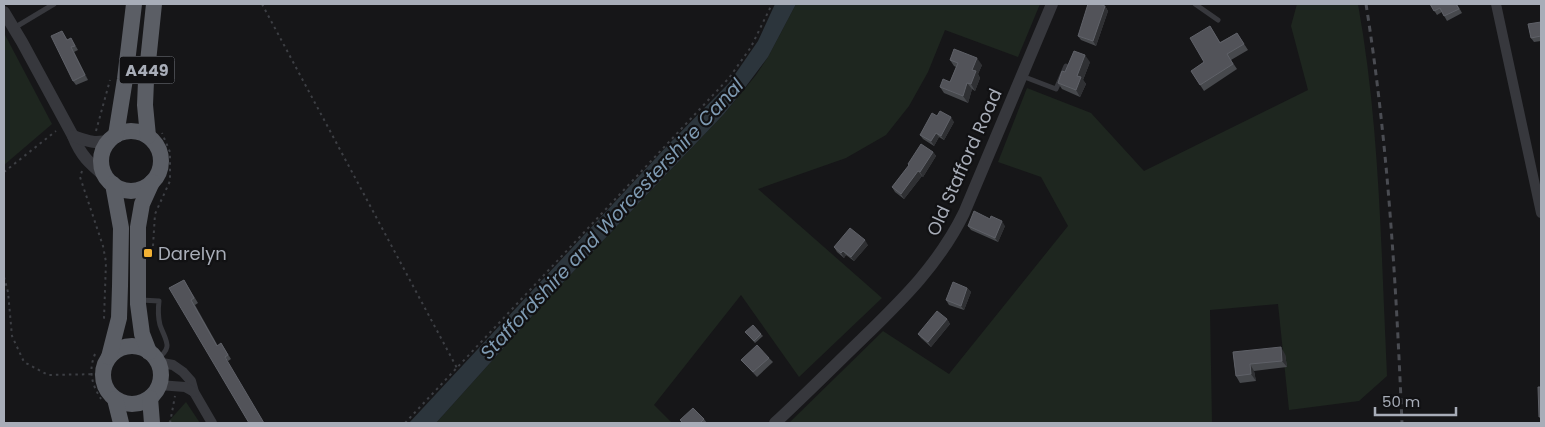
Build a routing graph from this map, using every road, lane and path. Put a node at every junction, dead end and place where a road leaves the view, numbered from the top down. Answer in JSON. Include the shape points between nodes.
{"nodes":[{"id":1,"x":54,"y":4,"type":"edge"},
{"id":2,"x":134,"y":4,"type":"edge"},
{"id":3,"x":154,"y":4,"type":"edge"},
{"id":4,"x":262,"y":4,"type":"edge"},
{"id":5,"x":772,"y":4,"type":"edge"},
{"id":6,"x":1052,"y":4,"type":"edge"},
{"id":7,"x":1195,"y":4,"type":"edge"},
{"id":8,"x":1496,"y":4,"type":"edge"},
{"id":9,"x":4,"y":12,"type":"edge"},
{"id":10,"x":1218,"y":20,"type":"dead end"},
{"id":11,"x":14,"y":28,"type":"junction"},
{"id":12,"x":1066,"y":66,"type":"edge"},
{"id":13,"x":1022,"y":76,"type":"junction"},
{"id":14,"x":111,"y":77,"type":"dead end"},
{"id":15,"x":66,"y":123,"type":"junction"},
{"id":16,"x":153,"y":131,"type":"junction"},
{"id":17,"x":73,"y":136,"type":"junction"},
{"id":18,"x":94,"y":136,"type":"dead end"},
{"id":19,"x":114,"y":137,"type":"junction"},
{"id":20,"x":83,"y":168,"type":"dead end"},
{"id":21,"x":4,"y":172,"type":"edge"},
{"id":22,"x":109,"y":181,"type":"junction"},
{"id":23,"x":152,"y":182,"type":"junction"},
{"id":24,"x":1541,"y":212,"type":"edge"},
{"id":25,"x":152,"y":251,"type":"dead end"},
{"id":26,"x":4,"y":277,"type":"edge"},
{"id":27,"x":104,"y":326,"type":"dead end"},
{"id":28,"x":103,"y":354,"type":"junction"},
{"id":29,"x":154,"y":358,"type":"junction"},
{"id":30,"x":457,"y":368,"type":"junction"},
{"id":31,"x":97,"y":375,"type":"junction"},
{"id":32,"x":177,"y":386,"type":"junction"},
{"id":33,"x":154,"y":392,"type":"junction"},
{"id":34,"x":194,"y":392,"type":"junction"},
{"id":35,"x":109,"y":400,"type":"junction"},
{"id":36,"x":121,"y":423,"type":"edge"},
{"id":37,"x":152,"y":423,"type":"edge"},
{"id":38,"x":170,"y":423,"type":"edge"},
{"id":39,"x":212,"y":423,"type":"edge"},
{"id":40,"x":405,"y":423,"type":"edge"},
{"id":41,"x":776,"y":423,"type":"edge"}],
"edges":[{"from":1,"to":11,"type":"lane"},
{"from":2,"to":19,"type":"highway","number":"A449"},
{"from":3,"to":16,"type":"highway","number":"A449","via":[[146,89],[146,105]]},
{"from":4,"to":30,"type":"path"},
{"from":5,"to":30,"type":"path","via":[[751,47],[729,78]]},
{"from":6,"to":13,"type":"street","name":"Old Stafford Road"},
{"from":7,"to":10,"type":"lane"},
{"from":8,"to":24,"type":"street"},
{"from":9,"to":11,"type":"street"},
{"from":11,"to":15,"type":"street"},
{"from":12,"to":13,"type":"lane","via":[[1056,89]]},
{"from":13,"to":41,"type":"street","name":"Old Stafford Road","via":[[964,213],[941,254],[900,301]]},
{"from":14,"to":18,"type":"path"},
{"from":15,"to":17,"type":"street"},
{"from":15,"to":21,"type":"path"},
{"from":16,"to":19,"type":"highway","via":[[133,131]]},
{"from":16,"to":23,"type":"highway","via":[[161,158]]},
{"from":16,"to":25,"type":"path","via":[[170,152],[170,181],[155,214]]},
{"from":17,"to":19,"type":"street","via":[[92,143]]},
{"from":17,"to":22,"type":"street","via":[[86,160]]},
{"from":19,"to":22,"type":"highway","via":[[101,159]]},
{"from":20,"to":27,"type":"path","via":[[80,177],[106,262]]},
{"from":22,"to":23,"type":"highway","via":[[119,188],[133,191]]},
{"from":22,"to":28,"type":"highway","via":[[121,228],[119,318]]},
{"from":23,"to":29,"type":"highway","via":[[142,204],[138,226],[138,300],[142,334]]},
{"from":26,"to":31,"type":"path","via":[[12,336],[24,362],[48,375]]},
{"from":28,"to":29,"type":"highway","via":[[136,347]]},
{"from":28,"to":31,"type":"highway","via":[[104,367]]},
{"from":28,"to":31,"type":"path","via":[[93,359]]},
{"from":29,"to":33,"type":"highway","via":[[161,374]]},
{"from":29,"to":34,"type":"street","via":[[183,372],[191,381]]},
{"from":30,"to":40,"type":"path"},
{"from":31,"to":35,"type":"highway","via":[[107,390]]},
{"from":31,"to":35,"type":"path","via":[[93,386]]},
{"from":32,"to":33,"type":"street"},
{"from":32,"to":34,"type":"street"},
{"from":32,"to":38,"type":"path"},
{"from":33,"to":35,"type":"highway","via":[[138,403]]},
{"from":33,"to":37,"type":"highway"},
{"from":34,"to":39,"type":"street"},
{"from":35,"to":36,"type":"highway"}]}
